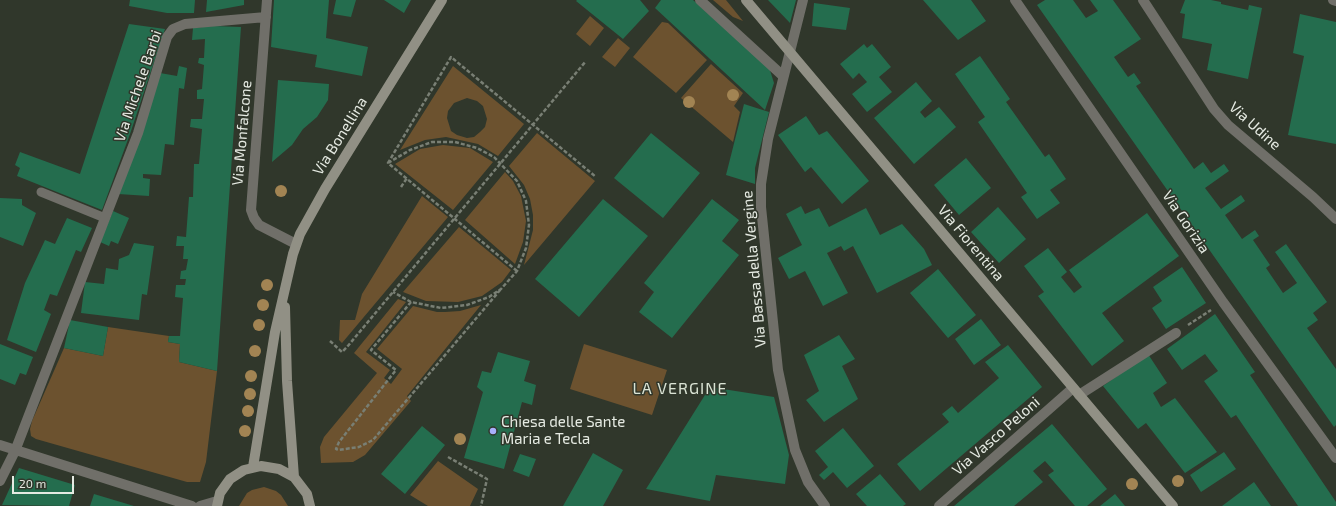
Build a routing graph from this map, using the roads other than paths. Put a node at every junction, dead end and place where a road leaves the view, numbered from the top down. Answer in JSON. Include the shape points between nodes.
{"nodes":[{"id":1,"x":267,"y":0,"type":"edge"},
{"id":2,"x":442,"y":0,"type":"edge"},
{"id":3,"x":700,"y":0,"type":"edge"},
{"id":4,"x":746,"y":0,"type":"edge"},
{"id":5,"x":803,"y":0,"type":"edge"},
{"id":6,"x":1015,"y":0,"type":"edge"},
{"id":7,"x":1143,"y":0,"type":"edge"},
{"id":8,"x":266,"y":17,"type":"junction"},
{"id":9,"x":783,"y":76,"type":"junction"},
{"id":10,"x":41,"y":192,"type":"dead end"},
{"id":11,"x":105,"y":218,"type":"junction"},
{"id":12,"x":1336,"y":219,"type":"edge"},
{"id":13,"x":296,"y":244,"type":"junction"},
{"id":14,"x":285,"y":297,"type":"junction"},
{"id":15,"x":1176,"y":333,"type":"road end"},
{"id":16,"x":1076,"y":391,"type":"junction"},
{"id":17,"x":0,"y":445,"type":"edge"},
{"id":18,"x":15,"y":450,"type":"junction"},
{"id":19,"x":1336,"y":458,"type":"edge"},
{"id":20,"x":253,"y":467,"type":"junction"},
{"id":21,"x":294,"y":477,"type":"junction"},
{"id":22,"x":0,"y":481,"type":"edge"},
{"id":23,"x":217,"y":504,"type":"edge"},
{"id":24,"x":192,"y":506,"type":"edge"},
{"id":25,"x":200,"y":506,"type":"edge"},
{"id":26,"x":310,"y":506,"type":"edge"},
{"id":27,"x":825,"y":506,"type":"edge"},
{"id":28,"x":939,"y":506,"type":"edge"},
{"id":29,"x":1173,"y":506,"type":"edge"}],
"edges":[{"from":1,"to":8,"type":"street","name":"Via Monfalcone"},
{"from":2,"to":13,"type":"main road","name":"Via Bonellina","via":[[325,189]]},
{"from":3,"to":9,"type":"street"},
{"from":4,"to":16,"type":"main road","name":"Via Fiorentina"},
{"from":5,"to":9,"type":"street","name":"Via Bassa della Vergine"},
{"from":6,"to":19,"type":"street","name":"Via Gorizia","via":[[1223,302]]},
{"from":7,"to":12,"type":"street","name":"Via Udine","via":[[1214,109],[1228,125]]},
{"from":8,"to":11,"type":"street","name":"Via Michele Barbi","via":[[185,24],[170,33],[138,133]]},
{"from":8,"to":13,"type":"street","name":"Via Monfalcone","via":[[251,210],[259,225]]},
{"from":9,"to":27,"type":"street","name":"Via Bassa della Vergine","via":[[763,163],[760,199],[762,224],[778,370],[795,450],[808,482]]},
{"from":10,"to":11,"type":"lane"},
{"from":11,"to":18,"type":"street","name":"Via Michele Barbi"},
{"from":13,"to":14,"type":"main road","name":"Via Bonellina"},
{"from":14,"to":20,"type":"main road","name":"Via Bonellina","via":[[275,332]]},
{"from":14,"to":21,"type":"main road","name":"Via Bonellina","via":[[287,381]]},
{"from":15,"to":16,"type":"street","name":"Via Vasco Peloni"},
{"from":16,"to":28,"type":"street","name":"Via Vasco Peloni"},
{"from":16,"to":29,"type":"main road","name":"Via Fiorentina"},
{"from":17,"to":18,"type":"street"},
{"from":18,"to":22,"type":"street","name":"Via Michele Barbi"},
{"from":18,"to":24,"type":"street"},
{"from":20,"to":21,"type":"main road","via":[[270,467]]},
{"from":20,"to":23,"type":"main road","via":[[230,479],[220,493]]},
{"from":21,"to":26,"type":"main road","via":[[307,494]]},
{"from":23,"to":25,"type":"street"}]}
